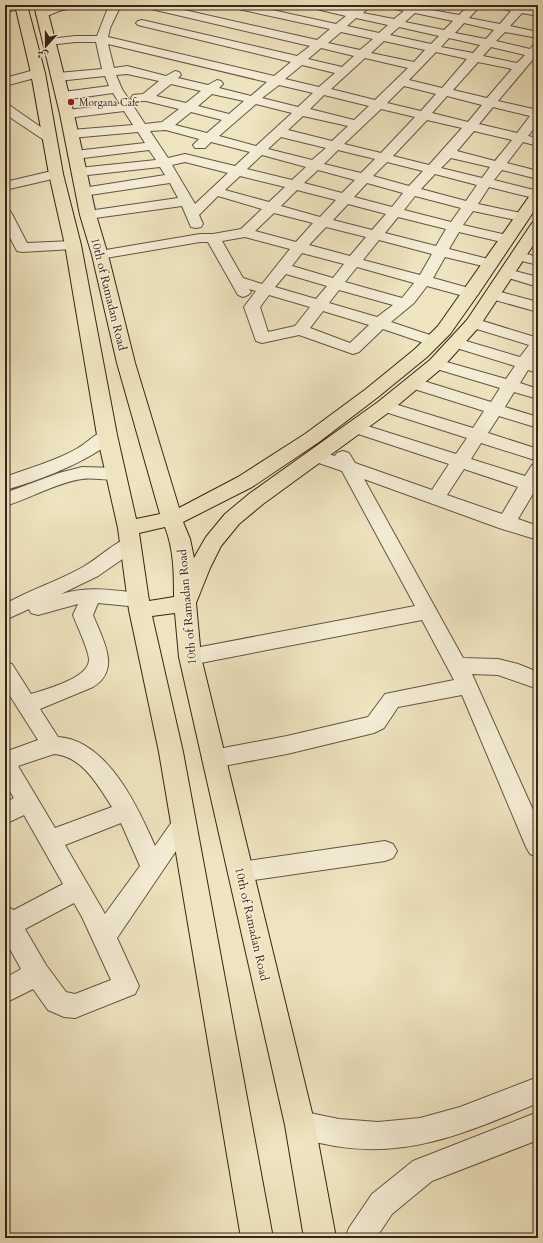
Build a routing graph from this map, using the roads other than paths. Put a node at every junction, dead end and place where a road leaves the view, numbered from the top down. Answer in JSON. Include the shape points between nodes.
{"nodes":[{"id":1,"x":72,"y":5,"type":"edge"},
{"id":2,"x":115,"y":5,"type":"edge"},
{"id":3,"x":147,"y":5,"type":"edge"},
{"id":4,"x":234,"y":5,"type":"edge"},
{"id":5,"x":314,"y":5,"type":"edge"},
{"id":6,"x":365,"y":5,"type":"edge"},
{"id":7,"x":391,"y":5,"type":"edge"},
{"id":8,"x":475,"y":5,"type":"edge"},
{"id":9,"x":500,"y":5,"type":"edge"},
{"id":10,"x":164,"y":7,"type":"edge"},
{"id":11,"x":415,"y":7,"type":"edge"},
{"id":12,"x":26,"y":8,"type":"edge"},
{"id":13,"x":261,"y":8,"type":"edge"},
{"id":14,"x":210,"y":9,"type":"dead end"},
{"id":15,"x":520,"y":9,"type":"junction"},
{"id":16,"x":538,"y":13,"type":"edge"},
{"id":17,"x":354,"y":14,"type":"junction"},
{"id":18,"x":199,"y":17,"type":"junction"},
{"id":19,"x":298,"y":19,"type":"junction"},
{"id":20,"x":461,"y":20,"type":"junction"},
{"id":21,"x":142,"y":23,"type":"junction"},
{"id":22,"x":397,"y":23,"type":"junction"},
{"id":23,"x":238,"y":26,"type":"junction"},
{"id":24,"x":338,"y":28,"type":"junction"},
{"id":25,"x":502,"y":28,"type":"junction"},
{"id":26,"x":179,"y":32,"type":"junction"},
{"id":27,"x":446,"y":34,"type":"junction"},
{"id":28,"x":278,"y":35,"type":"junction"},
{"id":29,"x":538,"y":35,"type":"edge"},
{"id":30,"x":382,"y":38,"type":"junction"},
{"id":31,"x":107,"y":41,"type":"junction"},
{"id":32,"x":219,"y":41,"type":"junction"},
{"id":33,"x":49,"y":42,"type":"junction"},
{"id":34,"x":319,"y":44,"type":"junction"},
{"id":35,"x":488,"y":44,"type":"junction"},
{"id":36,"x":432,"y":49,"type":"junction"},
{"id":37,"x":258,"y":51,"type":"junction"},
{"id":38,"x":536,"y":51,"type":"edge"},
{"id":39,"x":153,"y":52,"type":"junction"},
{"id":40,"x":364,"y":54,"type":"junction"},
{"id":41,"x":475,"y":58,"type":"junction"},
{"id":42,"x":299,"y":60,"type":"junction"},
{"id":43,"x":194,"y":61,"type":"junction"},
{"id":44,"x":415,"y":66,"type":"junction"},
{"id":45,"x":519,"y":68,"type":"junction"},
{"id":46,"x":127,"y":70,"type":"junction"},
{"id":47,"x":234,"y":70,"type":"junction"},
{"id":48,"x":344,"y":72,"type":"junction"},
{"id":49,"x":109,"y":73,"type":"junction"},
{"id":50,"x":168,"y":80,"type":"junction"},
{"id":51,"x":276,"y":80,"type":"junction"},
{"id":52,"x":5,"y":82,"type":"edge"},
{"id":53,"x":400,"y":82,"type":"junction"},
{"id":54,"x":209,"y":90,"type":"junction"},
{"id":55,"x":322,"y":91,"type":"junction"},
{"id":56,"x":444,"y":92,"type":"junction"},
{"id":57,"x":146,"y":97,"type":"junction"},
{"id":58,"x":122,"y":98,"type":"junction"},
{"id":59,"x":252,"y":100,"type":"junction"},
{"id":60,"x":489,"y":102,"type":"junction"},
{"id":61,"x":376,"y":104,"type":"junction"},
{"id":62,"x":5,"y":108,"type":"edge"},
{"id":63,"x":189,"y":108,"type":"junction"},
{"id":64,"x":300,"y":112,"type":"junction"},
{"id":65,"x":538,"y":114,"type":"edge"},
{"id":66,"x":424,"y":115,"type":"junction"},
{"id":67,"x":231,"y":118,"type":"junction"},
{"id":68,"x":64,"y":119,"type":"junction"},
{"id":69,"x":356,"y":124,"type":"junction"},
{"id":70,"x":166,"y":126,"type":"junction"},
{"id":71,"x":470,"y":126,"type":"junction"},
{"id":72,"x":141,"y":127,"type":"junction"},
{"id":73,"x":48,"y":132,"type":"junction"},
{"id":74,"x":278,"y":132,"type":"junction"},
{"id":75,"x":208,"y":138,"type":"junction"},
{"id":76,"x":521,"y":138,"type":"junction"},
{"id":77,"x":538,"y":142,"type":"edge"},
{"id":78,"x":335,"y":145,"type":"junction"},
{"id":79,"x":152,"y":146,"type":"junction"},
{"id":80,"x":258,"y":151,"type":"junction"},
{"id":81,"x":448,"y":153,"type":"junction"},
{"id":82,"x":383,"y":157,"type":"junction"},
{"id":83,"x":185,"y":158,"type":"junction"},
{"id":84,"x":164,"y":163,"type":"junction"},
{"id":85,"x":315,"y":165,"type":"junction"},
{"id":86,"x":499,"y":165,"type":"junction"},
{"id":87,"x":238,"y":170,"type":"junction"},
{"id":88,"x":432,"y":170,"type":"junction"},
{"id":89,"x":56,"y":174,"type":"junction"},
{"id":90,"x":538,"y":175,"type":"edge"},
{"id":91,"x":459,"y":176,"type":"junction"},
{"id":92,"x":364,"y":177,"type":"junction"},
{"id":93,"x":174,"y":178,"type":"junction"},
{"id":94,"x":486,"y":182,"type":"junction"},
{"id":95,"x":6,"y":184,"type":"edge"},
{"id":96,"x":296,"y":185,"type":"junction"},
{"id":97,"x":413,"y":190,"type":"junction"},
{"id":98,"x":215,"y":191,"type":"junction"},
{"id":99,"x":538,"y":195,"type":"edge"},
{"id":100,"x":441,"y":198,"type":"junction"},
{"id":101,"x":344,"y":199,"type":"junction"},
{"id":102,"x":470,"y":206,"type":"junction"},
{"id":103,"x":190,"y":207,"type":"junction"},
{"id":104,"x":271,"y":208,"type":"junction"},
{"id":105,"x":395,"y":212,"type":"junction"},
{"id":106,"x":5,"y":214,"type":"edge"},
{"id":107,"x":88,"y":215,"type":"junction"},
{"id":108,"x":521,"y":217,"type":"junction"},
{"id":109,"x":424,"y":220,"type":"junction"},
{"id":110,"x":323,"y":222,"type":"junction"},
{"id":111,"x":454,"y":228,"type":"junction"},
{"id":112,"x":245,"y":233,"type":"junction"},
{"id":113,"x":536,"y":234,"type":"edge"},
{"id":114,"x":376,"y":236,"type":"junction"},
{"id":115,"x":206,"y":238,"type":"junction"},
{"id":116,"x":506,"y":239,"type":"junction"},
{"id":117,"x":73,"y":245,"type":"junction"},
{"id":118,"x":299,"y":247,"type":"junction"},
{"id":119,"x":22,"y":248,"type":"junction"},
{"id":120,"x":5,"y":249,"type":"edge"},
{"id":121,"x":438,"y":252,"type":"junction"},
{"id":122,"x":100,"y":254,"type":"junction"},
{"id":123,"x":519,"y":256,"type":"junction"},
{"id":124,"x":538,"y":261,"type":"edge"},
{"id":125,"x":353,"y":262,"type":"junction"},
{"id":126,"x":491,"y":264,"type":"junction"},
{"id":127,"x":283,"y":268,"type":"junction"},
{"id":128,"x":507,"y":273,"type":"junction"},
{"id":129,"x":424,"y":280,"type":"junction"},
{"id":130,"x":237,"y":281,"type":"junction"},
{"id":131,"x":538,"y":282,"type":"edge"},
{"id":132,"x":335,"y":284,"type":"junction"},
{"id":133,"x":266,"y":289,"type":"junction"},
{"id":134,"x":471,"y":293,"type":"junction"},
{"id":135,"x":493,"y":294,"type":"junction"},
{"id":136,"x":404,"y":304,"type":"junction"},
{"id":137,"x":319,"y":305,"type":"junction"},
{"id":138,"x":252,"y":307,"type":"junction"},
{"id":139,"x":538,"y":307,"type":"edge"},
{"id":140,"x":476,"y":319,"type":"junction"},
{"id":141,"x":380,"y":323,"type":"junction"},
{"id":142,"x":300,"y":330,"type":"junction"},
{"id":143,"x":538,"y":332,"type":"edge"},
{"id":144,"x":433,"y":341,"type":"junction"},
{"id":145,"x":538,"y":342,"type":"edge"},
{"id":146,"x":456,"y":343,"type":"junction"},
{"id":147,"x":436,"y":364,"type":"junction"},
{"id":148,"x":531,"y":366,"type":"edge"},
{"id":149,"x":414,"y":383,"type":"junction"},
{"id":150,"x":510,"y":386,"type":"junction"},
{"id":151,"x":538,"y":394,"type":"edge"},
{"id":152,"x":385,"y":406,"type":"junction"},
{"id":153,"x":494,"y":410,"type":"junction"},
{"id":154,"x":538,"y":423,"type":"edge"},
{"id":155,"x":355,"y":427,"type":"junction"},
{"id":156,"x":108,"y":435,"type":"junction"},
{"id":157,"x":477,"y":436,"type":"junction"},
{"id":158,"x":320,"y":453,"type":"junction"},
{"id":159,"x":538,"y":455,"type":"edge"},
{"id":160,"x":346,"y":462,"type":"junction"},
{"id":161,"x":460,"y":462,"type":"junction"},
{"id":162,"x":538,"y":469,"type":"edge"},
{"id":163,"x":116,"y":474,"type":"junction"},
{"id":164,"x":5,"y":484,"type":"edge"},
{"id":165,"x":534,"y":486,"type":"edge"},
{"id":166,"x":439,"y":494,"type":"junction"},
{"id":167,"x":5,"y":500,"type":"edge"},
{"id":168,"x":172,"y":519,"type":"junction"},
{"id":169,"x":509,"y":519,"type":"junction"},
{"id":170,"x":538,"y":524,"type":"edge"},
{"id":171,"x":538,"y":534,"type":"edge"},
{"id":172,"x":129,"y":536,"type":"junction"},
{"id":173,"x":91,"y":595,"type":"junction"},
{"id":174,"x":185,"y":603,"type":"junction"},
{"id":175,"x":139,"y":605,"type":"junction"},
{"id":176,"x":428,"y":611,"type":"junction"},
{"id":177,"x":5,"y":615,"type":"edge"},
{"id":178,"x":190,"y":656,"type":"junction"},
{"id":179,"x":458,"y":666,"type":"junction"},
{"id":180,"x":5,"y":670,"type":"edge"},
{"id":181,"x":538,"y":681,"type":"edge"},
{"id":182,"x":468,"y":686,"type":"junction"},
{"id":183,"x":27,"y":705,"type":"junction"},
{"id":184,"x":52,"y":745,"type":"junction"},
{"id":185,"x":213,"y":759,"type":"junction"},
{"id":186,"x":5,"y":762,"type":"edge"},
{"id":187,"x":28,"y":802,"type":"junction"},
{"id":188,"x":128,"y":810,"type":"junction"},
{"id":189,"x":5,"y":814,"type":"edge"},
{"id":190,"x":184,"y":823,"type":"junction"},
{"id":191,"x":51,"y":840,"type":"junction"},
{"id":192,"x":538,"y":847,"type":"edge"},
{"id":193,"x":384,"y":851,"type":"dead end"},
{"id":194,"x":152,"y":868,"type":"junction"},
{"id":195,"x":240,"y":872,"type":"junction"},
{"id":196,"x":78,"y":888,"type":"junction"},
{"id":197,"x":8,"y":921,"type":"edge"},
{"id":198,"x":104,"y":936,"type":"junction"},
{"id":199,"x":37,"y":973,"type":"junction"},
{"id":200,"x":5,"y":991,"type":"edge"},
{"id":201,"x":538,"y":1090,"type":"edge"},
{"id":202,"x":455,"y":1123,"type":"junction"},
{"id":203,"x":300,"y":1125,"type":"junction"},
{"id":204,"x":538,"y":1126,"type":"edge"},
{"id":205,"x":472,"y":1152,"type":"junction"},
{"id":206,"x":257,"y":1238,"type":"edge"},
{"id":207,"x":320,"y":1238,"type":"edge"},
{"id":208,"x":359,"y":1238,"type":"edge"}],
"edges":[{"from":1,"to":12,"type":"street"},
{"from":2,"to":31,"type":"street","via":[[108,18]]},
{"from":3,"to":10,"type":"street"},
{"from":4,"to":13,"type":"street"},
{"from":5,"to":17,"type":"street"},
{"from":5,"to":19,"type":"street"},
{"from":6,"to":17,"type":"street"},
{"from":7,"to":11,"type":"street"},
{"from":8,"to":20,"type":"street"},
{"from":9,"to":15,"type":"street"},
{"from":10,"to":18,"type":"street"},
{"from":10,"to":21,"type":"street"},
{"from":11,"to":20,"type":"street"},
{"from":11,"to":22,"type":"street"},
{"from":12,"to":33,"type":"main road","name":"10th of Ramadan Road"},
{"from":12,"to":68,"type":"main road","name":"10th of Ramadan Road"},
{"from":13,"to":19,"type":"street"},
{"from":13,"to":23,"type":"street"},
{"from":14,"to":18,"type":"street"},
{"from":15,"to":16,"type":"street"},
{"from":15,"to":25,"type":"street"},
{"from":17,"to":22,"type":"street"},
{"from":17,"to":24,"type":"street"},
{"from":18,"to":23,"type":"street"},
{"from":18,"to":26,"type":"street"},
{"from":19,"to":24,"type":"street"},
{"from":19,"to":28,"type":"street"},
{"from":20,"to":25,"type":"street"},
{"from":20,"to":27,"type":"street"},
{"from":21,"to":26,"type":"street"},
{"from":21,"to":31,"type":"street"},
{"from":22,"to":27,"type":"street"},
{"from":22,"to":30,"type":"street"},
{"from":23,"to":28,"type":"street"},
{"from":23,"to":32,"type":"street"},
{"from":24,"to":30,"type":"street"},
{"from":24,"to":34,"type":"street"},
{"from":25,"to":29,"type":"street"},
{"from":25,"to":35,"type":"street"},
{"from":26,"to":32,"type":"street"},
{"from":26,"to":39,"type":"street"},
{"from":27,"to":35,"type":"street"},
{"from":27,"to":36,"type":"street"},
{"from":28,"to":34,"type":"street"},
{"from":28,"to":37,"type":"street"},
{"from":30,"to":36,"type":"street"},
{"from":30,"to":40,"type":"street"},
{"from":31,"to":33,"type":"street","via":[[75,39]]},
{"from":31,"to":39,"type":"street"},
{"from":31,"to":49,"type":"street"},
{"from":32,"to":37,"type":"street"},
{"from":32,"to":43,"type":"street"},
{"from":33,"to":68,"type":"main road","name":"10th of Ramadan Road"},
{"from":34,"to":40,"type":"street"},
{"from":34,"to":42,"type":"street"},
{"from":35,"to":38,"type":"street"},
{"from":35,"to":41,"type":"street"},
{"from":36,"to":41,"type":"street"},
{"from":36,"to":44,"type":"street"},
{"from":37,"to":42,"type":"street"},
{"from":37,"to":47,"type":"street"},
{"from":38,"to":45,"type":"street"},
{"from":39,"to":43,"type":"street"},
{"from":39,"to":46,"type":"street"},
{"from":40,"to":44,"type":"street"},
{"from":40,"to":48,"type":"street"},
{"from":41,"to":45,"type":"street"},
{"from":41,"to":56,"type":"street"},
{"from":42,"to":48,"type":"street"},
{"from":42,"to":51,"type":"street"},
{"from":43,"to":47,"type":"street"},
{"from":43,"to":50,"type":"street"},
{"from":44,"to":53,"type":"street"},
{"from":45,"to":60,"type":"street"},
{"from":46,"to":49,"type":"street"},
{"from":46,"to":50,"type":"street"},
{"from":47,"to":51,"type":"street"},
{"from":47,"to":54,"type":"street"},
{"from":48,"to":55,"type":"street"},
{"from":49,"to":58,"type":"street"},
{"from":49,"to":68,"type":"street"},
{"from":50,"to":54,"type":"street"},
{"from":50,"to":57,"type":"street"},
{"from":51,"to":55,"type":"street"},
{"from":51,"to":59,"type":"street"},
{"from":52,"to":68,"type":"street"},
{"from":53,"to":56,"type":"street"},
{"from":53,"to":61,"type":"street"},
{"from":54,"to":59,"type":"street"},
{"from":54,"to":63,"type":"street"},
{"from":55,"to":61,"type":"street"},
{"from":55,"to":64,"type":"street"},
{"from":56,"to":60,"type":"street"},
{"from":56,"to":66,"type":"street"},
{"from":57,"to":58,"type":"street"},
{"from":57,"to":63,"type":"street"},
{"from":58,"to":68,"type":"street"},
{"from":58,"to":68,"type":"street"},
{"from":58,"to":72,"type":"street"},
{"from":59,"to":64,"type":"street"},
{"from":59,"to":67,"type":"street"},
{"from":60,"to":65,"type":"street"},
{"from":60,"to":71,"type":"street"},
{"from":61,"to":66,"type":"street"},
{"from":61,"to":69,"type":"street"},
{"from":62,"to":73,"type":"street"},
{"from":63,"to":67,"type":"street"},
{"from":63,"to":70,"type":"street"},
{"from":64,"to":69,"type":"street"},
{"from":64,"to":74,"type":"street"},
{"from":65,"to":76,"type":"street"},
{"from":66,"to":71,"type":"street"},
{"from":66,"to":82,"type":"street"},
{"from":67,"to":75,"type":"street"},
{"from":68,"to":72,"type":"street"},
{"from":68,"to":73,"type":"main road","name":"10th of Ramadan Road"},
{"from":68,"to":79,"type":"street"},
{"from":68,"to":84,"type":"street"},
{"from":68,"to":93,"type":"street"},
{"from":68,"to":107,"type":"main road","name":"10th of Ramadan Road"},
{"from":69,"to":78,"type":"street"},
{"from":70,"to":72,"type":"street"},
{"from":70,"to":75,"type":"street"},
{"from":71,"to":76,"type":"street"},
{"from":71,"to":81,"type":"street"},
{"from":72,"to":79,"type":"street"},
{"from":73,"to":89,"type":"main road","name":"10th of Ramadan Road"},
{"from":74,"to":78,"type":"street"},
{"from":74,"to":80,"type":"street"},
{"from":75,"to":80,"type":"street"},
{"from":75,"to":83,"type":"street"},
{"from":76,"to":77,"type":"street"},
{"from":76,"to":86,"type":"street"},
{"from":78,"to":82,"type":"street"},
{"from":78,"to":85,"type":"street"},
{"from":79,"to":84,"type":"street"},
{"from":80,"to":85,"type":"street"},
{"from":80,"to":87,"type":"street"},
{"from":81,"to":86,"type":"street"},
{"from":81,"to":88,"type":"street"},
{"from":82,"to":88,"type":"street"},
{"from":82,"to":92,"type":"street"},
{"from":83,"to":84,"type":"street"},
{"from":83,"to":87,"type":"street"},
{"from":84,"to":93,"type":"street"},
{"from":85,"to":92,"type":"street"},
{"from":85,"to":96,"type":"street"},
{"from":86,"to":90,"type":"street"},
{"from":86,"to":94,"type":"street"},
{"from":87,"to":96,"type":"street"},
{"from":87,"to":98,"type":"street"},
{"from":88,"to":91,"type":"street"},
{"from":88,"to":97,"type":"street"},
{"from":89,"to":95,"type":"street"},
{"from":89,"to":117,"type":"main road","name":"10th of Ramadan Road"},
{"from":91,"to":94,"type":"street"},
{"from":91,"to":100,"type":"street"},
{"from":92,"to":97,"type":"street"},
{"from":92,"to":101,"type":"street"},
{"from":93,"to":103,"type":"street"},
{"from":94,"to":99,"type":"street"},
{"from":94,"to":102,"type":"street"},
{"from":96,"to":101,"type":"street"},
{"from":96,"to":104,"type":"street"},
{"from":97,"to":100,"type":"street"},
{"from":97,"to":105,"type":"street"},
{"from":98,"to":103,"type":"street"},
{"from":98,"to":104,"type":"street"},
{"from":99,"to":108,"type":"main road"},
{"from":100,"to":102,"type":"street"},
{"from":100,"to":109,"type":"street"},
{"from":101,"to":105,"type":"street"},
{"from":101,"to":110,"type":"street"},
{"from":102,"to":108,"type":"street"},
{"from":102,"to":111,"type":"street"},
{"from":103,"to":107,"type":"street"},
{"from":103,"to":115,"type":"street"},
{"from":104,"to":110,"type":"street"},
{"from":104,"to":112,"type":"street"},
{"from":105,"to":109,"type":"street"},
{"from":105,"to":114,"type":"street"},
{"from":106,"to":119,"type":"street"},
{"from":107,"to":122,"type":"main road","name":"10th of Ramadan Road"},
{"from":108,"to":116,"type":"main road"},
{"from":109,"to":111,"type":"street"},
{"from":110,"to":114,"type":"street"},
{"from":110,"to":118,"type":"street"},
{"from":111,"to":116,"type":"street"},
{"from":111,"to":121,"type":"street"},
{"from":112,"to":115,"type":"street"},
{"from":112,"to":118,"type":"street"},
{"from":113,"to":123,"type":"main road"},
{"from":114,"to":121,"type":"street"},
{"from":114,"to":125,"type":"street"},
{"from":115,"to":122,"type":"street"},
{"from":115,"to":130,"type":"street"},
{"from":116,"to":126,"type":"main road"},
{"from":117,"to":119,"type":"street"},
{"from":117,"to":156,"type":"main road","name":"10th of Ramadan Road"},
{"from":118,"to":125,"type":"street"},
{"from":118,"to":127,"type":"street"},
{"from":119,"to":120,"type":"street"},
{"from":121,"to":126,"type":"street"},
{"from":121,"to":129,"type":"street"},
{"from":122,"to":168,"type":"main road","name":"10th of Ramadan Road","via":[[126,363]]},
{"from":123,"to":124,"type":"street"},
{"from":123,"to":128,"type":"main road"},
{"from":125,"to":129,"type":"street"},
{"from":125,"to":132,"type":"street"},
{"from":126,"to":134,"type":"main road"},
{"from":127,"to":132,"type":"street"},
{"from":127,"to":133,"type":"street"},
{"from":128,"to":131,"type":"street"},
{"from":128,"to":135,"type":"main road"},
{"from":129,"to":134,"type":"street"},
{"from":129,"to":136,"type":"street"},
{"from":130,"to":133,"type":"street"},
{"from":130,"to":138,"type":"street"},
{"from":132,"to":136,"type":"street"},
{"from":132,"to":137,"type":"street"},
{"from":133,"to":137,"type":"street"},
{"from":133,"to":138,"type":"street"},
{"from":134,"to":144,"type":"main road"},
{"from":135,"to":139,"type":"street"},
{"from":135,"to":140,"type":"main road"},
{"from":136,"to":141,"type":"street"},
{"from":137,"to":141,"type":"street"},
{"from":137,"to":142,"type":"street"},
{"from":138,"to":142,"type":"street","via":[[262,338]]},
{"from":140,"to":143,"type":"street"},
{"from":140,"to":145,"type":"street"},
{"from":140,"to":146,"type":"main road"},
{"from":141,"to":142,"type":"street","via":[[353,349]]},
{"from":141,"to":144,"type":"street"},
{"from":144,"to":168,"type":"main road","via":[[372,393],[312,438],[245,482]]},
{"from":145,"to":148,"type":"street"},
{"from":146,"to":147,"type":"main road"},
{"from":146,"to":148,"type":"street"},
{"from":147,"to":149,"type":"main road"},
{"from":147,"to":150,"type":"street"},
{"from":148,"to":150,"type":"street"},
{"from":149,"to":152,"type":"main road"},
{"from":149,"to":153,"type":"street"},
{"from":150,"to":151,"type":"street"},
{"from":150,"to":153,"type":"street"},
{"from":152,"to":155,"type":"main road"},
{"from":152,"to":157,"type":"street"},
{"from":153,"to":154,"type":"street"},
{"from":153,"to":157,"type":"street"},
{"from":155,"to":158,"type":"main road"},
{"from":155,"to":161,"type":"street"},
{"from":156,"to":163,"type":"main road","name":"10th of Ramadan Road"},
{"from":156,"to":164,"type":"street","via":[[85,452]]},
{"from":157,"to":159,"type":"street"},
{"from":157,"to":161,"type":"street"},
{"from":158,"to":160,"type":"street"},
{"from":158,"to":174,"type":"main road","via":[[232,519],[213,542]]},
{"from":160,"to":166,"type":"street"},
{"from":160,"to":176,"type":"street"},
{"from":161,"to":165,"type":"street"},
{"from":161,"to":166,"type":"street"},
{"from":162,"to":165,"type":"street"},
{"from":163,"to":167,"type":"street","via":[[82,472]]},
{"from":163,"to":172,"type":"main road","name":"10th of Ramadan Road"},
{"from":165,"to":169,"type":"street"},
{"from":166,"to":169,"type":"street"},
{"from":168,"to":172,"type":"main road"},
{"from":168,"to":174,"type":"main road","name":"10th of Ramadan Road","via":[[186,567]]},
{"from":169,"to":170,"type":"street"},
{"from":169,"to":171,"type":"street"},
{"from":172,"to":175,"type":"main road","name":"10th of Ramadan Road"},
{"from":172,"to":177,"type":"street","via":[[108,561],[85,575],[23,603]]},
{"from":173,"to":175,"type":"street"},
{"from":173,"to":177,"type":"street"},
{"from":173,"to":183,"type":"street","via":[[84,615],[99,658],[95,672],[88,680]]},
{"from":174,"to":175,"type":"main road"},
{"from":174,"to":178,"type":"main road","name":"10th of Ramadan Road"},
{"from":175,"to":190,"type":"main road","name":"10th of Ramadan Road"},
{"from":176,"to":178,"type":"street"},
{"from":176,"to":179,"type":"street"},
{"from":178,"to":185,"type":"main road","name":"10th of Ramadan Road"},
{"from":179,"to":181,"type":"street","via":[[498,667]]},
{"from":179,"to":182,"type":"street"},
{"from":180,"to":183,"type":"street"},
{"from":182,"to":185,"type":"street","via":[[392,700],[377,723],[360,728]]},
{"from":182,"to":192,"type":"street"},
{"from":183,"to":184,"type":"street"},
{"from":184,"to":186,"type":"street"},
{"from":184,"to":188,"type":"street","via":[[74,748],[86,755]]},
{"from":185,"to":195,"type":"main road","name":"10th of Ramadan Road"},
{"from":186,"to":187,"type":"street"},
{"from":187,"to":189,"type":"street"},
{"from":187,"to":191,"type":"street"},
{"from":188,"to":191,"type":"street"},
{"from":188,"to":194,"type":"street"},
{"from":190,"to":194,"type":"street"},
{"from":190,"to":206,"type":"main road","name":"10th of Ramadan Road"},
{"from":191,"to":196,"type":"street"},
{"from":193,"to":195,"type":"street"},
{"from":194,"to":198,"type":"street"},
{"from":195,"to":203,"type":"main road","name":"10th of Ramadan Road"},
{"from":196,"to":197,"type":"street"},
{"from":196,"to":198,"type":"street"},
{"from":197,"to":199,"type":"street"},
{"from":198,"to":199,"type":"street","via":[[126,986],[75,1006],[64,1005],[57,1001]]},
{"from":199,"to":200,"type":"street"},
{"from":201,"to":202,"type":"street"},
{"from":202,"to":203,"type":"street","via":[[417,1133],[378,1136],[339,1133]]},
{"from":202,"to":205,"type":"street"},
{"from":203,"to":207,"type":"main road","name":"10th of Ramadan Road"},
{"from":204,"to":205,"type":"street"},
{"from":205,"to":208,"type":"street","via":[[423,1171],[382,1204]]}]}
